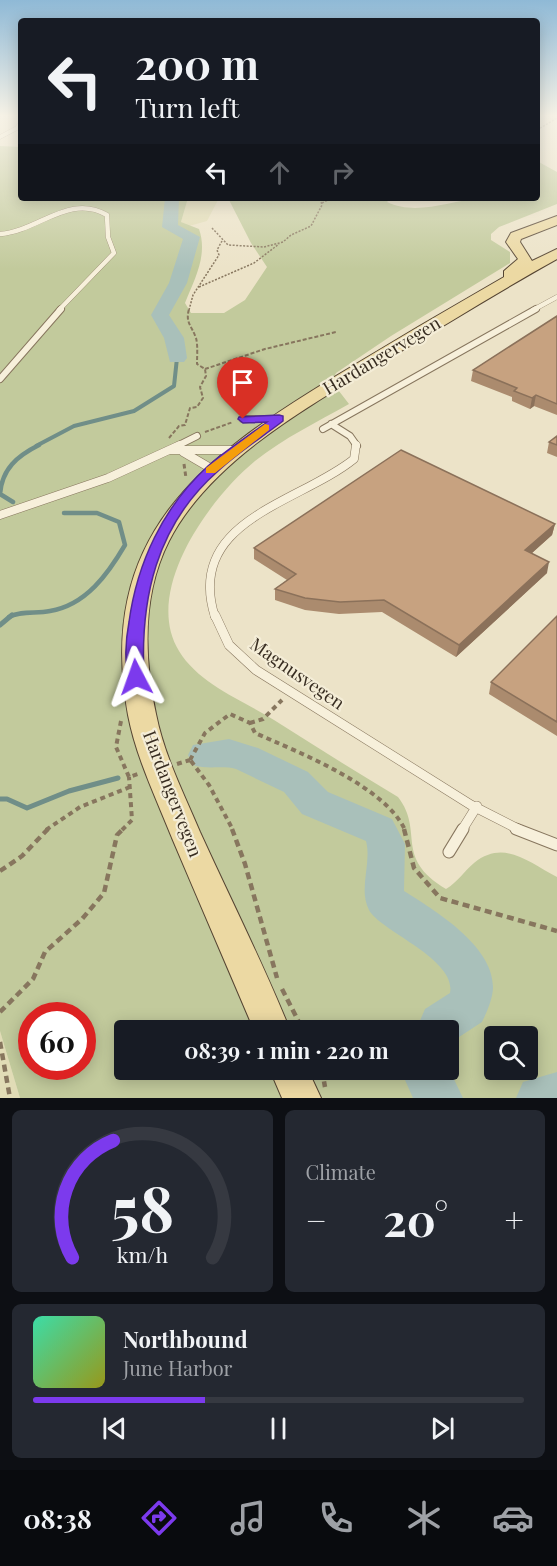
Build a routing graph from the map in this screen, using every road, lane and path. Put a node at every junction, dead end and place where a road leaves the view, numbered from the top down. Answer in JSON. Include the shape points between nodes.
{"nodes":[{"id":1,"x":326,"y":201,"type":"edge"},
{"id":2,"x":322,"y":203,"type":"joint"},
{"id":3,"x":557,"y":220,"type":"edge"},
{"id":4,"x":212,"y":228,"type":"dead end"},
{"id":5,"x":0,"y":234,"type":"edge"},
{"id":6,"x":222,"y":241,"type":"junction"},
{"id":7,"x":513,"y":242,"type":"junction"},
{"id":8,"x":279,"y":244,"type":"junction"},
{"id":9,"x":557,"y":246,"type":"edge"},
{"id":10,"x":557,"y":253,"type":"edge"},
{"id":11,"x":557,"y":258,"type":"edge"},
{"id":12,"x":198,"y":288,"type":"junction"},
{"id":13,"x":557,"y":297,"type":"edge"},
{"id":14,"x":476,"y":299,"type":"junction"},
{"id":15,"x":442,"y":320,"type":"junction"},
{"id":16,"x":336,"y":332,"type":"dead end"},
{"id":17,"x":206,"y":369,"type":"junction"},
{"id":18,"x":0,"y":379,"type":"edge"},
{"id":19,"x":243,"y":419,"type":"joint"},
{"id":20,"x":279,"y":419,"type":"junction"},
{"id":21,"x":331,"y":424,"type":"junction"},
{"id":22,"x":322,"y":429,"type":"dead end"},
{"id":23,"x":197,"y":436,"type":"joint"},
{"id":24,"x":169,"y":450,"type":"junction"},
{"id":25,"x":181,"y":452,"type":"junction"},
{"id":26,"x":223,"y":459,"type":"junction"},
{"id":27,"x":0,"y":515,"type":"edge"},
{"id":28,"x":289,"y":693,"type":"junction"},
{"id":29,"x":122,"y":720,"type":"dead end"},
{"id":30,"x":250,"y":723,"type":"junction"},
{"id":31,"x":190,"y":760,"type":"junction"},
{"id":32,"x":172,"y":765,"type":"dead end"},
{"id":33,"x":142,"y":773,"type":"dead end"},
{"id":34,"x":129,"y":777,"type":"junction"},
{"id":35,"x":130,"y":787,"type":"junction"},
{"id":36,"x":477,"y":806,"type":"junction"},
{"id":37,"x":557,"y":845,"type":"edge"},
{"id":38,"x":449,"y":852,"type":"dead end"},
{"id":39,"x":0,"y":871,"type":"edge"},
{"id":40,"x":557,"y":931,"type":"edge"},
{"id":41,"x":0,"y":1012,"type":"edge"},
{"id":42,"x":268,"y":1020,"type":"edge"},
{"id":43,"x":298,"y":1020,"type":"edge"},
{"id":44,"x":0,"y":1042,"type":"edge"},
{"id":45,"x":294,"y":1080,"type":"edge"},
{"id":46,"x":10,"y":1098,"type":"edge"},
{"id":47,"x":302,"y":1098,"type":"edge"}],
"edges":[{"from":1,"to":2,"type":"path"},
{"from":2,"to":8,"type":"path","via":[[310,226]]},
{"from":3,"to":7,"type":"main road","via":[[516,236]]},
{"from":4,"to":6,"type":"path"},
{"from":5,"to":18,"type":"lane","via":[[19,231],[68,210],[92,207],[107,215],[108,237],[114,253],[33,338]]},
{"from":6,"to":8,"type":"path","via":[[237,246]]},
{"from":6,"to":12,"type":"path","via":[[217,250],[219,255]]},
{"from":7,"to":9,"type":"main road","via":[[533,249]]},
{"from":7,"to":15,"type":"main road","via":[[526,257],[523,265],[468,298]]},
{"from":8,"to":12,"type":"path","via":[[245,269]]},
{"from":10,"to":14,"type":"main road","name":"Hardangervegen"},
{"from":11,"to":14,"type":"main road","via":[[507,287]]},
{"from":12,"to":17,"type":"path","via":[[188,317],[189,328],[196,338],[197,364]]},
{"from":13,"to":21,"type":"lane"},
{"from":14,"to":15,"type":"main road","name":"Hardangervegen"},
{"from":15,"to":20,"type":"main road","name":"Hardangervegen"},
{"from":16,"to":17,"type":"path"},
{"from":17,"to":24,"type":"path","via":[[200,387],[203,398],[197,407],[190,408],[185,424],[168,437]]},
{"from":19,"to":20,"type":"lane"},
{"from":19,"to":23,"type":"path"},
{"from":20,"to":26,"type":"main road","name":"Hardangervegen"},
{"from":21,"to":22,"type":"lane"},
{"from":21,"to":28,"type":"lane","name":"Magnusvegen","via":[[350,436],[357,447],[354,459],[239,528],[218,554],[212,573],[214,613],[230,646]]},
{"from":23,"to":24,"type":"lane"},
{"from":24,"to":25,"type":"lane"},
{"from":24,"to":27,"type":"lane","via":[[99,482]]},
{"from":25,"to":26,"type":"lane"},
{"from":25,"to":26,"type":"lane"},
{"from":26,"to":42,"type":"main road","name":"Hardangervegen","via":[[177,509],[150,559],[134,636],[138,689],[142,716],[169,795]]},
{"from":28,"to":30,"type":"path","via":[[262,719]]},
{"from":28,"to":36,"type":"lane","name":"Magnusvegen"},
{"from":29,"to":34,"type":"path","via":[[116,747]]},
{"from":30,"to":31,"type":"path","via":[[230,714],[215,722],[197,741]]},
{"from":30,"to":40,"type":"path","via":[[255,733],[331,766],[391,809],[404,828],[414,868],[440,898]]},
{"from":31,"to":32,"type":"path"},
{"from":31,"to":43,"type":"path","via":[[210,783],[232,827],[251,875],[278,980]]},
{"from":33,"to":34,"type":"path"},
{"from":34,"to":35,"type":"path"},
{"from":35,"to":39,"type":"path","via":[[81,804],[53,824],[21,858]]},
{"from":35,"to":41,"type":"path","via":[[132,820],[117,835],[104,893],[45,952],[33,979]]},
{"from":36,"to":37,"type":"lane","name":"Magnusvegen","via":[[534,838]]},
{"from":36,"to":38,"type":"lane"},
{"from":44,"to":46,"type":"path"},
{"from":45,"to":47,"type":"main road"}]}
